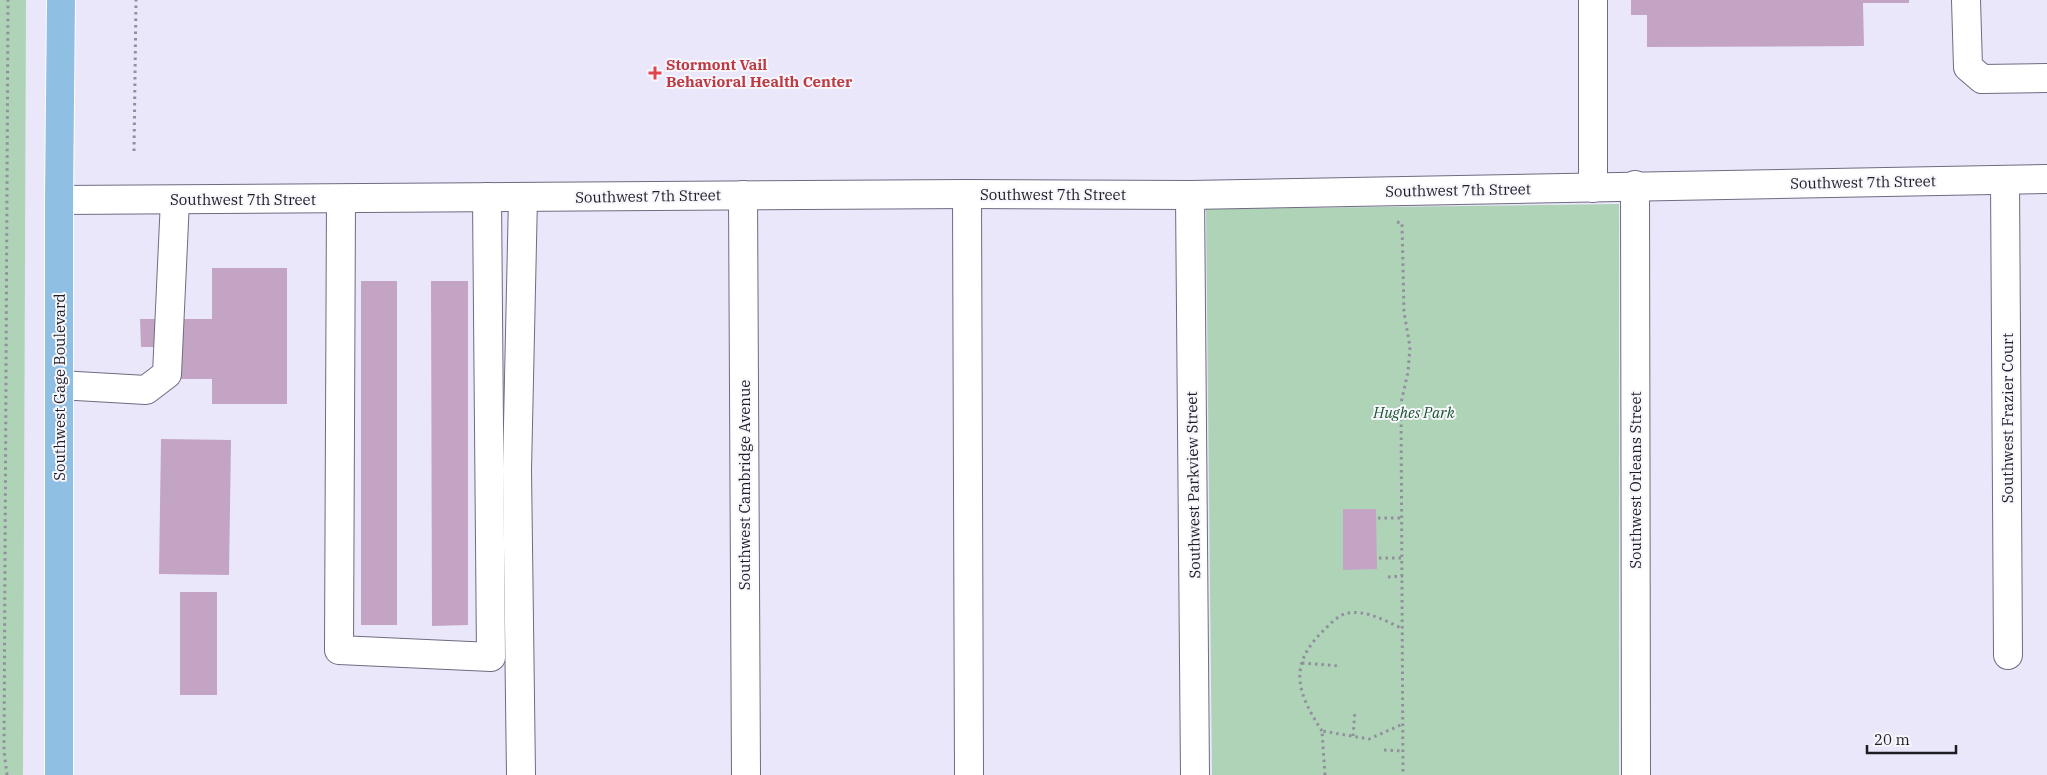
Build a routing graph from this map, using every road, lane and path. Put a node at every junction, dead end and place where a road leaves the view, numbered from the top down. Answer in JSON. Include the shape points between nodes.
{"nodes":[{"id":1,"x":8,"y":0,"type":"edge"},
{"id":2,"x":61,"y":0,"type":"edge"},
{"id":3,"x":136,"y":0,"type":"edge"},
{"id":4,"x":1593,"y":0,"type":"edge"},
{"id":5,"x":1966,"y":0,"type":"edge"},
{"id":6,"x":2047,"y":78,"type":"edge"},
{"id":7,"x":134,"y":150,"type":"dead end"},
{"id":8,"x":2047,"y":179,"type":"edge"},
{"id":9,"x":2005,"y":180,"type":"junction"},
{"id":10,"x":1634,"y":185,"type":"junction"},
{"id":11,"x":1593,"y":188,"type":"junction"},
{"id":12,"x":967,"y":194,"type":"junction"},
{"id":13,"x":742,"y":195,"type":"junction"},
{"id":14,"x":1190,"y":195,"type":"junction"},
{"id":15,"x":487,"y":197,"type":"junction"},
{"id":16,"x":523,"y":197,"type":"junction"},
{"id":17,"x":341,"y":199,"type":"junction"},
{"id":18,"x":59,"y":200,"type":"junction"},
{"id":19,"x":175,"y":200,"type":"junction"},
{"id":20,"x":1391,"y":222,"type":"dead end"},
{"id":21,"x":59,"y":385,"type":"junction"},
{"id":22,"x":1378,"y":518,"type":"dead end"},
{"id":23,"x":1402,"y":518,"type":"junction"},
{"id":24,"x":1379,"y":558,"type":"dead end"},
{"id":25,"x":1402,"y":558,"type":"junction"},
{"id":26,"x":1402,"y":576,"type":"junction"},
{"id":27,"x":1388,"y":577,"type":"dead end"},
{"id":28,"x":1403,"y":629,"type":"junction"},
{"id":29,"x":2008,"y":655,"type":"dead end"},
{"id":30,"x":1302,"y":663,"type":"junction"},
{"id":31,"x":1339,"y":666,"type":"dead end"},
{"id":32,"x":1355,"y":711,"type":"dead end"},
{"id":33,"x":1403,"y":724,"type":"junction"},
{"id":34,"x":1322,"y":731,"type":"junction"},
{"id":35,"x":1353,"y":736,"type":"junction"},
{"id":36,"x":1384,"y":750,"type":"dead end"},
{"id":37,"x":1403,"y":750,"type":"junction"},
{"id":38,"x":7,"y":775,"type":"edge"},
{"id":39,"x":59,"y":775,"type":"edge"},
{"id":40,"x":521,"y":775,"type":"edge"},
{"id":41,"x":746,"y":775,"type":"edge"},
{"id":42,"x":968,"y":775,"type":"edge"},
{"id":43,"x":1195,"y":775,"type":"edge"},
{"id":44,"x":1326,"y":775,"type":"edge"},
{"id":45,"x":1403,"y":775,"type":"edge"},
{"id":46,"x":1636,"y":775,"type":"edge"}],
"edges":[{"from":1,"to":38,"type":"path","via":[[4,750]]},
{"from":2,"to":18,"type":"main road","name":"Southwest Gage Boulevard"},
{"from":3,"to":7,"type":"path"},
{"from":4,"to":11,"type":"street"},
{"from":5,"to":6,"type":"street","via":[[1968,67],[1982,79]]},
{"from":8,"to":9,"type":"street","name":"Southwest 7th Street"},
{"from":9,"to":10,"type":"street","name":"Southwest 7th Street"},
{"from":9,"to":29,"type":"street","name":"Southwest Frazier Court"},
{"from":10,"to":11,"type":"street","name":"Southwest 7th Street"},
{"from":10,"to":46,"type":"street","name":"Southwest Orleans Street"},
{"from":11,"to":14,"type":"street","name":"Southwest 7th Street"},
{"from":12,"to":13,"type":"street","name":"Southwest 7th Street"},
{"from":12,"to":14,"type":"street","name":"Southwest 7th Street"},
{"from":12,"to":42,"type":"street"},
{"from":13,"to":16,"type":"street","name":"Southwest 7th Street"},
{"from":13,"to":41,"type":"street","name":"Southwest Cambridge Avenue"},
{"from":14,"to":43,"type":"street","name":"Southwest Parkview Street"},
{"from":15,"to":16,"type":"street","name":"Southwest 7th Street"},
{"from":15,"to":17,"type":"street","name":"Southwest 7th Street"},
{"from":15,"to":17,"type":"street","via":[[491,657],[339,650]]},
{"from":16,"to":40,"type":"street","via":[[517,470]]},
{"from":17,"to":19,"type":"street","name":"Southwest 7th Street"},
{"from":18,"to":19,"type":"street","name":"Southwest 7th Street"},
{"from":18,"to":21,"type":"main road","name":"Southwest Gage Boulevard"},
{"from":19,"to":21,"type":"street","via":[[167,374],[146,390]]},
{"from":20,"to":23,"type":"path","via":[[1402,223],[1404,312],[1410,347],[1401,403]]},
{"from":21,"to":39,"type":"main road","name":"Southwest Gage Boulevard"},
{"from":22,"to":23,"type":"path"},
{"from":23,"to":25,"type":"path"},
{"from":24,"to":25,"type":"path"},
{"from":25,"to":26,"type":"path"},
{"from":26,"to":27,"type":"path"},
{"from":26,"to":28,"type":"path"},
{"from":28,"to":30,"type":"path","via":[[1366,614],[1346,613],[1311,643]]},
{"from":28,"to":33,"type":"path"},
{"from":30,"to":31,"type":"path"},
{"from":30,"to":34,"type":"path","via":[[1299,681],[1305,704]]},
{"from":32,"to":35,"type":"path"},
{"from":33,"to":35,"type":"path","via":[[1369,739]]},
{"from":33,"to":37,"type":"path"},
{"from":34,"to":35,"type":"path"},
{"from":34,"to":44,"type":"path"},
{"from":36,"to":37,"type":"path"},
{"from":37,"to":45,"type":"path"}]}
